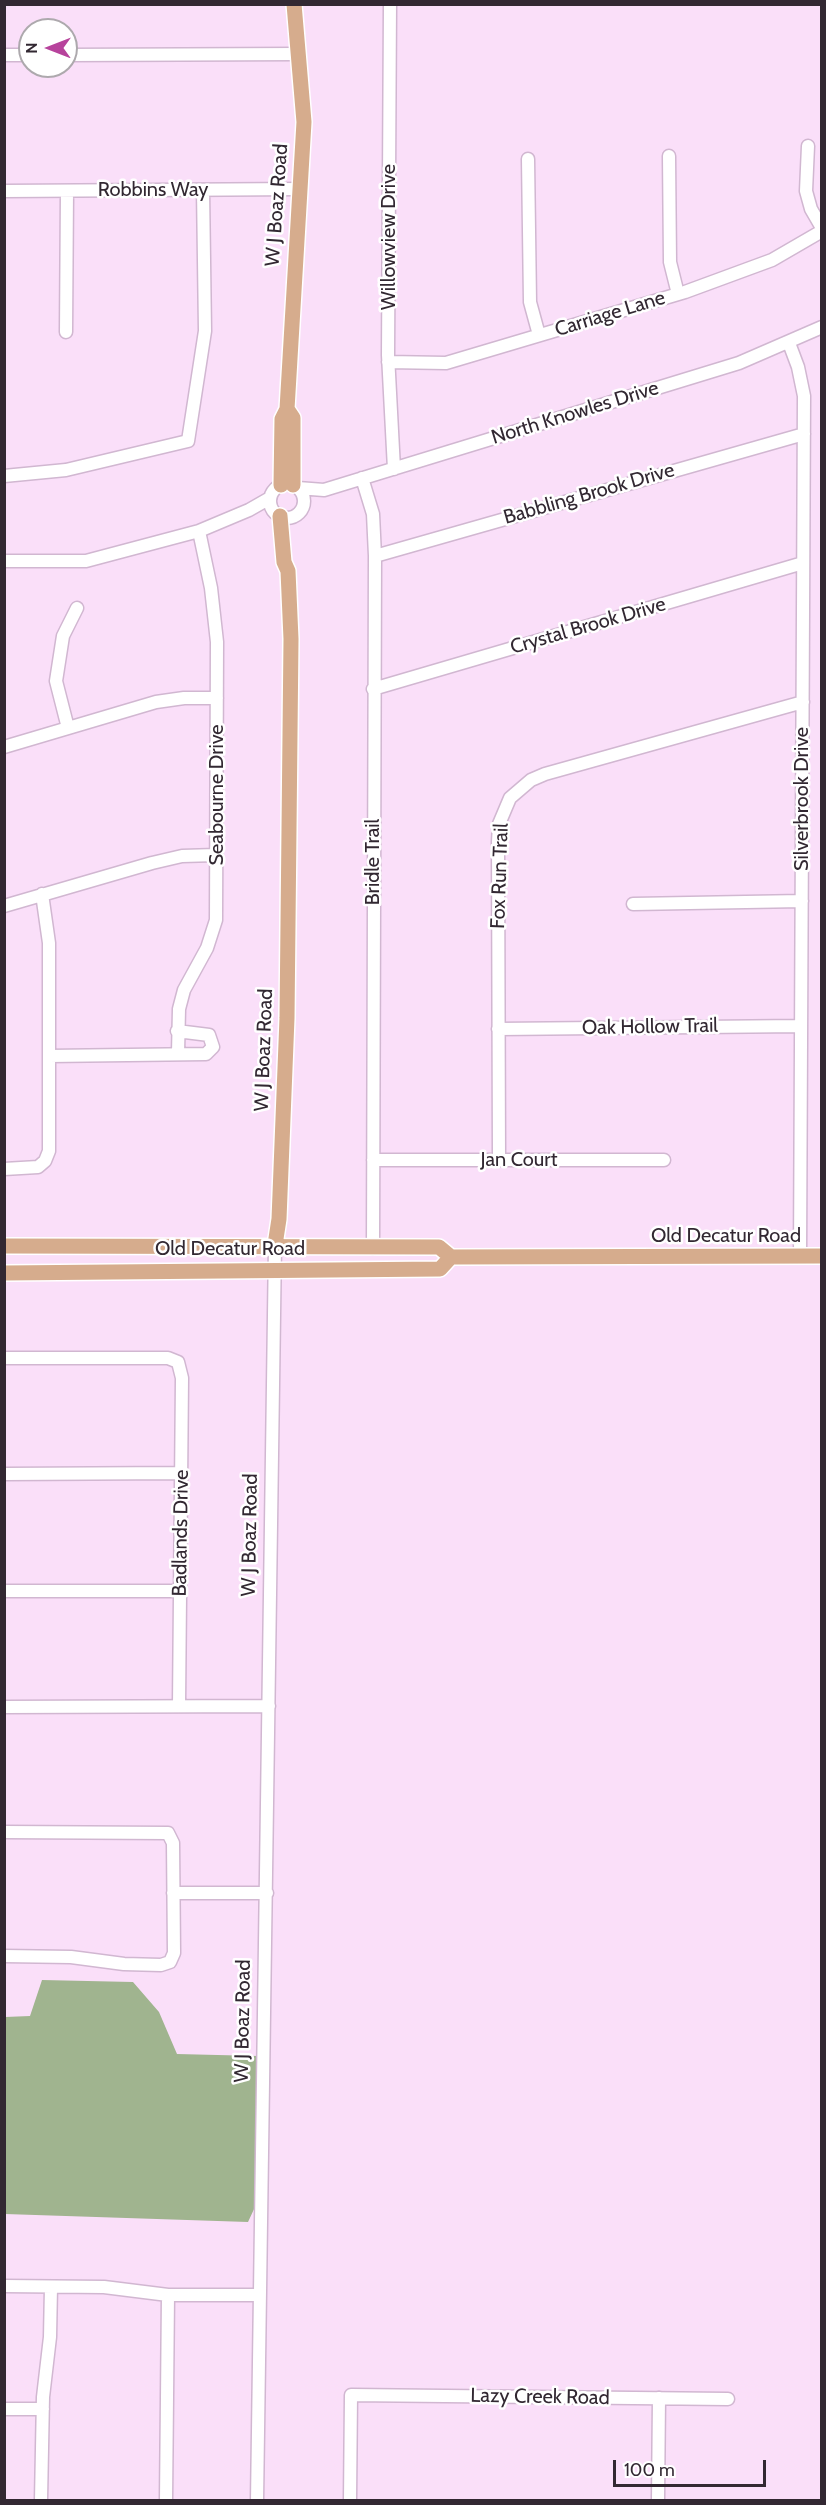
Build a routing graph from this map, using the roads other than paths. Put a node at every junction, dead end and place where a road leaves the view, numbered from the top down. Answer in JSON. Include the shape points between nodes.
{"nodes":[{"id":1,"x":294,"y":4,"type":"edge"},
{"id":2,"x":390,"y":4,"type":"edge"},
{"id":3,"x":299,"y":54,"type":"junction"},
{"id":4,"x":78,"y":55,"type":"edge"},
{"id":5,"x":808,"y":147,"type":"dead end"},
{"id":6,"x":669,"y":156,"type":"dead end"},
{"id":7,"x":528,"y":159,"type":"dead end"},
{"id":8,"x":301,"y":189,"type":"junction"},
{"id":9,"x":203,"y":190,"type":"junction"},
{"id":10,"x":68,"y":191,"type":"junction"},
{"id":11,"x":4,"y":192,"type":"edge"},
{"id":12,"x":822,"y":229,"type":"edge"},
{"id":13,"x":678,"y":294,"type":"junction"},
{"id":14,"x":822,"y":327,"type":"edge"},
{"id":15,"x":66,"y":332,"type":"dead end"},
{"id":16,"x":539,"y":335,"type":"junction"},
{"id":17,"x":789,"y":343,"type":"junction"},
{"id":18,"x":388,"y":362,"type":"junction"},
{"id":19,"x":804,"y":434,"type":"junction"},
{"id":20,"x":393,"y":469,"type":"junction"},
{"id":21,"x":4,"y":476,"type":"edge"},
{"id":22,"x":362,"y":478,"type":"junction"},
{"id":23,"x":291,"y":486,"type":"junction"},
{"id":24,"x":324,"y":490,"type":"junction"},
{"id":25,"x":270,"y":498,"type":"junction"},
{"id":26,"x":249,"y":510,"type":"junction"},
{"id":27,"x":287,"y":514,"type":"junction"},
{"id":28,"x":199,"y":531,"type":"junction"},
{"id":29,"x":375,"y":556,"type":"junction"},
{"id":30,"x":4,"y":561,"type":"edge"},
{"id":31,"x":803,"y":563,"type":"junction"},
{"id":32,"x":77,"y":608,"type":"dead end"},
{"id":33,"x":373,"y":689,"type":"junction"},
{"id":34,"x":217,"y":698,"type":"junction"},
{"id":35,"x":803,"y":702,"type":"junction"},
{"id":36,"x":68,"y":728,"type":"junction"},
{"id":37,"x":4,"y":747,"type":"edge"},
{"id":38,"x":216,"y":855,"type":"junction"},
{"id":39,"x":42,"y":894,"type":"junction"},
{"id":40,"x":802,"y":901,"type":"junction"},
{"id":41,"x":633,"y":904,"type":"dead end"},
{"id":42,"x":4,"y":906,"type":"edge"},
{"id":43,"x":801,"y":1026,"type":"junction"},
{"id":44,"x":498,"y":1029,"type":"junction"},
{"id":45,"x":177,"y":1031,"type":"junction"},
{"id":46,"x":178,"y":1053,"type":"junction"},
{"id":47,"x":49,"y":1056,"type":"junction"},
{"id":48,"x":373,"y":1160,"type":"junction"},
{"id":49,"x":499,"y":1160,"type":"junction"},
{"id":50,"x":664,"y":1160,"type":"dead end"},
{"id":51,"x":4,"y":1169,"type":"edge"},
{"id":52,"x":275,"y":1245,"type":"junction"},
{"id":53,"x":4,"y":1246,"type":"edge"},
{"id":54,"x":373,"y":1248,"type":"junction"},
{"id":55,"x":822,"y":1256,"type":"edge"},
{"id":56,"x":451,"y":1257,"type":"junction"},
{"id":57,"x":800,"y":1257,"type":"junction"},
{"id":58,"x":275,"y":1269,"type":"junction"},
{"id":59,"x":4,"y":1273,"type":"edge"},
{"id":60,"x":4,"y":1358,"type":"edge"},
{"id":61,"x":181,"y":1473,"type":"junction"},
{"id":62,"x":4,"y":1474,"type":"edge"},
{"id":63,"x":180,"y":1590,"type":"junction"},
{"id":64,"x":4,"y":1591,"type":"edge"},
{"id":65,"x":179,"y":1706,"type":"junction"},
{"id":66,"x":269,"y":1706,"type":"junction"},
{"id":67,"x":4,"y":1707,"type":"edge"},
{"id":68,"x":4,"y":1832,"type":"edge"},
{"id":69,"x":173,"y":1893,"type":"junction"},
{"id":70,"x":267,"y":1893,"type":"junction"},
{"id":71,"x":4,"y":1956,"type":"edge"},
{"id":72,"x":4,"y":2286,"type":"edge"},
{"id":73,"x":51,"y":2287,"type":"junction"},
{"id":74,"x":168,"y":2295,"type":"junction"},
{"id":75,"x":260,"y":2295,"type":"junction"},
{"id":76,"x":659,"y":2398,"type":"junction"},
{"id":77,"x":728,"y":2399,"type":"dead end"},
{"id":78,"x":4,"y":2409,"type":"edge"},
{"id":79,"x":42,"y":2409,"type":"junction"},
{"id":80,"x":41,"y":2500,"type":"edge"},
{"id":81,"x":166,"y":2500,"type":"edge"},
{"id":82,"x":257,"y":2500,"type":"edge"},
{"id":83,"x":350,"y":2500,"type":"edge"},
{"id":84,"x":658,"y":2500,"type":"edge"}],
"edges":[{"from":1,"to":3,"type":"main road","name":"W J Boaz Road"},
{"from":2,"to":18,"type":"street","name":"Willowview Drive"},
{"from":3,"to":4,"type":"street"},
{"from":3,"to":8,"type":"main road","name":"W J Boaz Road"},
{"from":5,"to":12,"type":"street","via":[[806,191]]},
{"from":6,"to":13,"type":"street","via":[[670,262]]},
{"from":7,"to":16,"type":"street","via":[[530,302]]},
{"from":8,"to":9,"type":"street","name":"Robbins Way"},
{"from":8,"to":23,"type":"main road","name":"W J Boaz Road","via":[[286,409],[282,418]]},
{"from":9,"to":10,"type":"street","name":"Robbins Way"},
{"from":9,"to":21,"type":"street","via":[[205,331],[188,441],[66,470]]},
{"from":10,"to":11,"type":"street","name":"Robbins Way"},
{"from":10,"to":15,"type":"street"},
{"from":12,"to":13,"type":"street","name":"Carriage Lane","via":[[772,260]]},
{"from":13,"to":16,"type":"street","name":"Carriage Lane"},
{"from":14,"to":17,"type":"street","name":"North Knowles Drive"},
{"from":16,"to":18,"type":"street","name":"Carriage Lane","via":[[446,363]]},
{"from":17,"to":19,"type":"street","name":"Silverbrook Drive","via":[[804,396]]},
{"from":17,"to":20,"type":"street","name":"North Knowles Drive","via":[[739,363]]},
{"from":18,"to":20,"type":"street","name":"Willowview Drive"},
{"from":19,"to":29,"type":"street","name":"Babbling Brook Drive"},
{"from":19,"to":31,"type":"street","name":"Silverbrook Drive"},
{"from":20,"to":22,"type":"street","name":"North Knowles Drive"},
{"from":22,"to":24,"type":"street","name":"North Knowles Drive"},
{"from":22,"to":29,"type":"street","name":"Bridle Trail","via":[[373,514]]},
{"from":23,"to":24,"type":"street","name":"North Knowles Drive"},
{"from":23,"to":25,"type":"street"},
{"from":23,"to":27,"type":"street","via":[[303,497]]},
{"from":24,"to":27,"type":"street","name":"North Knowles Drive"},
{"from":25,"to":26,"type":"street"},
{"from":25,"to":27,"type":"street"},
{"from":26,"to":27,"type":"street"},
{"from":26,"to":28,"type":"street"},
{"from":27,"to":52,"type":"main road","name":"W J Boaz Road","via":[[295,563],[288,571],[291,639],[287,1018]]},
{"from":28,"to":30,"type":"street","via":[[86,561]]},
{"from":28,"to":34,"type":"street","name":"Seabourne Drive","via":[[215,617]]},
{"from":29,"to":33,"type":"street","name":"Bridle Trail"},
{"from":31,"to":33,"type":"street","name":"Crystal Brook Drive"},
{"from":31,"to":35,"type":"street","name":"Silverbrook Drive"},
{"from":32,"to":36,"type":"street","via":[[63,636],[56,681]]},
{"from":33,"to":48,"type":"street","name":"Bridle Trail"},
{"from":34,"to":36,"type":"street","via":[[172,699]]},
{"from":34,"to":38,"type":"street","name":"Seabourne Drive"},
{"from":35,"to":40,"type":"street","name":"Silverbrook Drive"},
{"from":35,"to":44,"type":"street","name":"Fox Run Trail","via":[[545,774],[510,798],[499,824],[498,842]]},
{"from":36,"to":37,"type":"street"},
{"from":38,"to":39,"type":"street","via":[[175,858]]},
{"from":38,"to":45,"type":"street","name":"Seabourne Drive","via":[[216,920],[207,948],[184,990]]},
{"from":39,"to":42,"type":"street"},
{"from":39,"to":47,"type":"street","via":[[48,930]]},
{"from":40,"to":41,"type":"street"},
{"from":40,"to":43,"type":"street","name":"Silverbrook Drive"},
{"from":43,"to":44,"type":"street","name":"Oak Hollow Trail"},
{"from":43,"to":57,"type":"street","name":"Silverbrook Drive"},
{"from":44,"to":49,"type":"street","name":"Fox Run Trail"},
{"from":45,"to":46,"type":"street","name":"Seabourne Drive"},
{"from":45,"to":46,"type":"street","via":[[209,1035],[213,1042],[206,1054]]},
{"from":46,"to":47,"type":"street"},
{"from":47,"to":51,"type":"street","via":[[49,1151],[43,1164],[33,1169]]},
{"from":48,"to":49,"type":"street","name":"Jan Court"},
{"from":48,"to":54,"type":"street","name":"Bridle Trail"},
{"from":49,"to":50,"type":"street","name":"Jan Court"},
{"from":52,"to":53,"type":"main road","name":"Old Decatur Road"},
{"from":52,"to":54,"type":"main road","name":"Old Decatur Road"},
{"from":52,"to":58,"type":"street","name":"W J Boaz Road"},
{"from":54,"to":56,"type":"main road","name":"Old Decatur Road","via":[[439,1247]]},
{"from":55,"to":57,"type":"main road","name":"Old Decatur Road"},
{"from":56,"to":57,"type":"main road","name":"Old Decatur Road"},
{"from":56,"to":58,"type":"main road","name":"Old Decatur Road","via":[[440,1269]]},
{"from":58,"to":59,"type":"main road","name":"Old Decatur Road"},
{"from":58,"to":66,"type":"street","name":"W J Boaz Road"},
{"from":60,"to":61,"type":"street","name":"Badlands Drive","via":[[168,1358],[178,1362],[182,1378]]},
{"from":61,"to":62,"type":"street"},
{"from":61,"to":63,"type":"street","name":"Badlands Drive"},
{"from":63,"to":64,"type":"street"},
{"from":63,"to":65,"type":"street","name":"Badlands Drive"},
{"from":65,"to":66,"type":"street"},
{"from":65,"to":67,"type":"street"},
{"from":66,"to":70,"type":"street","name":"W J Boaz Road"},
{"from":68,"to":69,"type":"street","via":[[164,1832],[171,1836]]},
{"from":69,"to":70,"type":"street"},
{"from":69,"to":71,"type":"street","via":[[174,1953],[170,1962],[135,1965],[71,1957]]},
{"from":70,"to":75,"type":"street","name":"W J Boaz Road"},
{"from":72,"to":73,"type":"street"},
{"from":73,"to":74,"type":"street"},
{"from":73,"to":79,"type":"street"},
{"from":74,"to":75,"type":"street"},
{"from":74,"to":81,"type":"street"},
{"from":75,"to":82,"type":"street","name":"W J Boaz Road"},
{"from":76,"to":77,"type":"street","name":"Lazy Creek Road"},
{"from":76,"to":83,"type":"street","name":"Lazy Creek Road","via":[[351,2396]]},
{"from":76,"to":84,"type":"street"},
{"from":78,"to":79,"type":"street"},
{"from":79,"to":80,"type":"street"}]}
